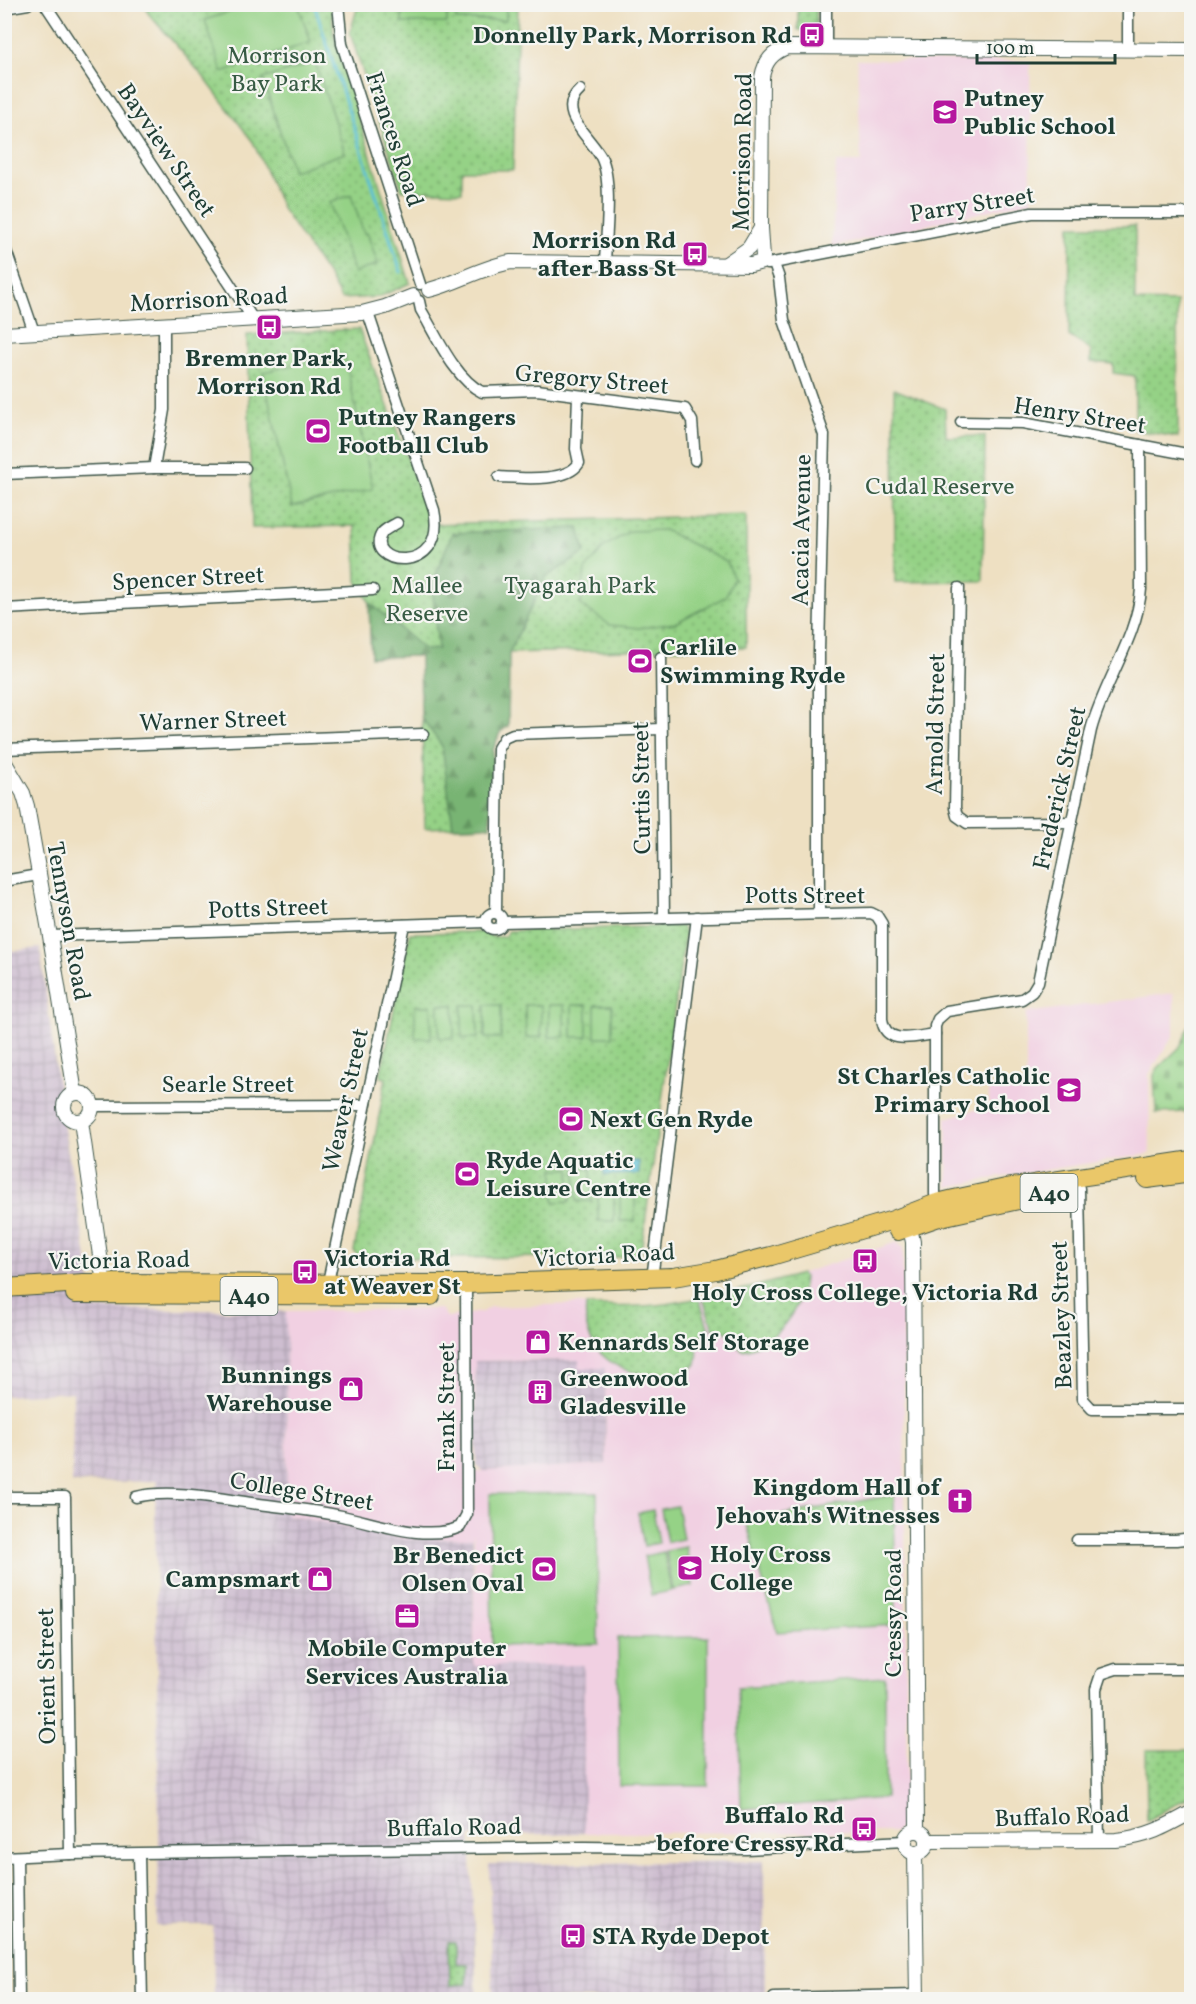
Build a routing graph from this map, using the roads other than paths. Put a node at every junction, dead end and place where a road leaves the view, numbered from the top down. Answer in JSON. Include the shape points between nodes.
{"nodes":[{"id":1,"x":28,"y":4,"type":"edge"},
{"id":2,"x":45,"y":4,"type":"edge"},
{"id":3,"x":338,"y":4,"type":"edge"},
{"id":4,"x":826,"y":4,"type":"edge"},
{"id":5,"x":1128,"y":4,"type":"edge"},
{"id":6,"x":4,"y":8,"type":"edge"},
{"id":7,"x":826,"y":46,"type":"junction"},
{"id":8,"x":1128,"y":48,"type":"junction"},
{"id":9,"x":1191,"y":50,"type":"edge"},
{"id":10,"x":580,"y":90,"type":"dead end"},
{"id":11,"x":1191,"y":213,"type":"edge"},
{"id":12,"x":761,"y":228,"type":"junction"},
{"id":13,"x":4,"y":245,"type":"edge"},
{"id":14,"x":605,"y":262,"type":"junction"},
{"id":15,"x":768,"y":263,"type":"junction"},
{"id":16,"x":725,"y":264,"type":"junction"},
{"id":17,"x":420,"y":293,"type":"junction"},
{"id":18,"x":368,"y":313,"type":"junction"},
{"id":19,"x":253,"y":319,"type":"junction"},
{"id":20,"x":164,"y":325,"type":"junction"},
{"id":21,"x":34,"y":332,"type":"junction"},
{"id":22,"x":4,"y":334,"type":"edge"},
{"id":23,"x":578,"y":396,"type":"junction"},
{"id":24,"x":961,"y":422,"type":"dead end"},
{"id":25,"x":1140,"y":445,"type":"junction"},
{"id":26,"x":1191,"y":455,"type":"edge"},
{"id":27,"x":695,"y":460,"type":"dead end"},
{"id":28,"x":154,"y":468,"type":"junction"},
{"id":29,"x":244,"y":468,"type":"dead end"},
{"id":30,"x":4,"y":474,"type":"edge"},
{"id":31,"x":499,"y":477,"type":"dead end"},
{"id":32,"x":398,"y":523,"type":"dead end"},
{"id":33,"x":959,"y":588,"type":"dead end"},
{"id":34,"x":373,"y":590,"type":"dead end"},
{"id":35,"x":4,"y":609,"type":"edge"},
{"id":36,"x":661,"y":657,"type":"dead end"},
{"id":37,"x":661,"y":729,"type":"junction"},
{"id":38,"x":423,"y":734,"type":"dead end"},
{"id":39,"x":4,"y":748,"type":"edge"},
{"id":40,"x":4,"y":761,"type":"edge"},
{"id":41,"x":1072,"y":822,"type":"junction"},
{"id":42,"x":38,"y":876,"type":"junction"},
{"id":43,"x":4,"y":881,"type":"edge"},
{"id":44,"x":819,"y":913,"type":"junction"},
{"id":45,"x":697,"y":917,"type":"junction"},
{"id":46,"x":499,"y":918,"type":"junction"},
{"id":47,"x":664,"y":918,"type":"junction"},
{"id":48,"x":404,"y":926,"type":"junction"},
{"id":49,"x":50,"y":936,"type":"junction"},
{"id":50,"x":935,"y":1034,"type":"junction"},
{"id":51,"x":75,"y":1093,"type":"junction"},
{"id":52,"x":364,"y":1105,"type":"junction"},
{"id":53,"x":92,"y":1106,"type":"junction"},
{"id":54,"x":81,"y":1121,"type":"junction"},
{"id":55,"x":1191,"y":1160,"type":"edge"},
{"id":56,"x":1191,"y":1173,"type":"edge"},
{"id":57,"x":1079,"y":1188,"type":"junction"},
{"id":58,"x":937,"y":1203,"type":"junction"},
{"id":59,"x":908,"y":1221,"type":"junction"},
{"id":60,"x":652,"y":1279,"type":"junction"},
{"id":61,"x":328,"y":1282,"type":"junction"},
{"id":62,"x":4,"y":1288,"type":"edge"},
{"id":63,"x":105,"y":1289,"type":"junction"},
{"id":64,"x":466,"y":1290,"type":"junction"},
{"id":65,"x":4,"y":1298,"type":"edge"},
{"id":66,"x":1191,"y":1409,"type":"edge"},
{"id":67,"x":4,"y":1497,"type":"edge"},
{"id":68,"x":136,"y":1497,"type":"dead end"},
{"id":69,"x":460,"y":1527,"type":"joint"},
{"id":70,"x":1191,"y":1538,"type":"edge"},
{"id":71,"x":1077,"y":1540,"type":"dead end"},
{"id":72,"x":1191,"y":1669,"type":"edge"},
{"id":73,"x":1191,"y":1812,"type":"edge"},
{"id":74,"x":922,"y":1836,"type":"junction"},
{"id":75,"x":1099,"y":1840,"type":"junction"},
{"id":76,"x":905,"y":1841,"type":"junction"},
{"id":77,"x":915,"y":1852,"type":"junction"},
{"id":78,"x":69,"y":1854,"type":"junction"},
{"id":79,"x":139,"y":1854,"type":"junction"},
{"id":80,"x":4,"y":1857,"type":"edge"},
{"id":81,"x":17,"y":1857,"type":"junction"},
{"id":82,"x":917,"y":1997,"type":"edge"},
{"id":83,"x":774,"y":1998,"type":"dead end"},
{"id":84,"x":19,"y":2000,"type":"edge"},
{"id":85,"x":142,"y":2000,"type":"edge"}],
"edges":[{"from":1,"to":6,"type":"street"},
{"from":2,"to":19,"type":"street","name":"Bayview Street"},
{"from":3,"to":17,"type":"street","name":"Frances Road","via":[[342,44]]},
{"from":4,"to":7,"type":"street"},
{"from":5,"to":8,"type":"street"},
{"from":7,"to":8,"type":"street","name":"Morrison Road"},
{"from":7,"to":12,"type":"street","name":"Morrison Road","via":[[787,47],[770,57],[763,70]]},
{"from":8,"to":9,"type":"street","name":"Morrison Road"},
{"from":10,"to":14,"type":"street","via":[[573,96],[573,117],[600,157],[607,176]]},
{"from":11,"to":15,"type":"street","name":"Parry Street","via":[[1032,213]]},
{"from":12,"to":15,"type":"street","name":"Morrison Road"},
{"from":12,"to":16,"type":"street","via":[[741,256]]},
{"from":13,"to":21,"type":"street"},
{"from":14,"to":16,"type":"street","name":"Morrison Road"},
{"from":14,"to":17,"type":"street","name":"Morrison Road","via":[[511,262]]},
{"from":15,"to":16,"type":"street","name":"Morrison Road"},
{"from":15,"to":44,"type":"street","name":"Acacia Avenue","via":[[779,278],[784,320],[824,435]]},
{"from":17,"to":18,"type":"street","name":"Morrison Road"},
{"from":17,"to":23,"type":"street","name":"Gregory Street","via":[[421,310],[458,371],[475,389],[537,390]]},
{"from":18,"to":19,"type":"street","name":"Morrison Road"},
{"from":18,"to":32,"type":"street","via":[[437,525],[429,546],[404,561],[388,556],[380,546],[383,531]]},
{"from":19,"to":20,"type":"street","name":"Morrison Road"},
{"from":20,"to":21,"type":"street","name":"Morrison Road"},
{"from":20,"to":28,"type":"street","via":[[164,410]]},
{"from":21,"to":22,"type":"street","name":"Morrison Road"},
{"from":23,"to":27,"type":"street","name":"Gregory Street","via":[[685,408],[692,421]]},
{"from":23,"to":31,"type":"street","via":[[576,469],[567,474],[532,478]]},
{"from":24,"to":25,"type":"street","name":"Henry Street","via":[[1023,423]]},
{"from":25,"to":26,"type":"street","name":"Henry Street"},
{"from":25,"to":41,"type":"street","name":"Frederick Street","via":[[1140,600],[1094,718]]},
{"from":28,"to":29,"type":"street"},
{"from":28,"to":30,"type":"street"},
{"from":33,"to":41,"type":"street","name":"Arnold Street","via":[[957,816],[967,823]]},
{"from":34,"to":35,"type":"street","name":"Spencer Street"},
{"from":36,"to":37,"type":"street","name":"Curtis Street"},
{"from":37,"to":46,"type":"street","via":[[513,734],[504,738],[498,749]]},
{"from":37,"to":47,"type":"street","name":"Curtis Street"},
{"from":38,"to":39,"type":"street","name":"Warner Street"},
{"from":40,"to":42,"type":"street","name":"Tennyson Road","via":[[23,793]]},
{"from":41,"to":50,"type":"street","name":"Frederick Street","via":[[1036,987],[1017,1001],[947,1011],[938,1019]]},
{"from":42,"to":43,"type":"street"},
{"from":42,"to":49,"type":"street","name":"Tennyson Road"},
{"from":44,"to":45,"type":"street","name":"Potts Street"},
{"from":44,"to":50,"type":"street","name":"Potts Street","via":[[867,912],[878,916],[882,924],[885,1030],[898,1038]]},
{"from":45,"to":47,"type":"street","name":"Potts Street"},
{"from":45,"to":60,"type":"street"},
{"from":46,"to":47,"type":"street","name":"Potts Street"},
{"from":46,"to":48,"type":"street","name":"Potts Street","via":[[493,928],[486,922]]},
{"from":48,"to":49,"type":"street","name":"Potts Street"},
{"from":48,"to":52,"type":"street","name":"Weaver Street"},
{"from":49,"to":51,"type":"street","name":"Tennyson Road"},
{"from":50,"to":58,"type":"street"},
{"from":51,"to":53,"type":"street","via":[[84,1094]]},
{"from":51,"to":54,"type":"street","via":[[64,1102],[65,1113],[72,1120]]},
{"from":52,"to":53,"type":"street","name":"Searle Street"},
{"from":52,"to":61,"type":"street","name":"Weaver Street"},
{"from":53,"to":54,"type":"street","via":[[88,1118]]},
{"from":54,"to":63,"type":"street"},
{"from":55,"to":58,"type":"highway","name":"Victoria Road","number":"A40","via":[[1006,1188]]},
{"from":56,"to":57,"type":"highway","name":"Victoria Road","number":"A40"},
{"from":57,"to":59,"type":"highway","name":"Victoria Road","number":"A40"},
{"from":57,"to":66,"type":"street","name":"Beazley Street","via":[[1083,1399],[1092,1409]]},
{"from":58,"to":59,"type":"highway","name":"Victoria Road","number":"A40"},
{"from":59,"to":60,"type":"highway","name":"Victoria Road","number":"A40","via":[[738,1265]]},
{"from":59,"to":64,"type":"highway","name":"Victoria Road","number":"A40","via":[[764,1270],[668,1289]]},
{"from":59,"to":74,"type":"street","name":"Cressy Road","via":[[913,1242]]},
{"from":60,"to":64,"type":"highway","name":"Victoria Road","number":"A40"},
{"from":61,"to":63,"type":"highway","name":"Victoria Road","number":"A40"},
{"from":61,"to":64,"type":"highway","name":"Victoria Road","number":"A40"},
{"from":62,"to":63,"type":"highway","name":"Victoria Road","number":"A40"},
{"from":63,"to":64,"type":"highway","name":"Victoria Road","number":"A40"},
{"from":63,"to":65,"type":"highway","name":"Victoria Road","number":"A40"},
{"from":64,"to":69,"type":"street","name":"Frank Street","via":[[467,1514]]},
{"from":67,"to":78,"type":"street","name":"Orient Street","via":[[65,1497]]},
{"from":68,"to":69,"type":"street","name":"College Street","via":[[200,1496],[316,1511],[405,1531],[444,1532]]},
{"from":70,"to":71,"type":"street"},
{"from":72,"to":75,"type":"street","via":[[1116,1669],[1101,1674],[1096,1689]]},
{"from":73,"to":75,"type":"street","name":"Buffalo Road","via":[[1138,1838]]},
{"from":74,"to":75,"type":"street","name":"Buffalo Road"},
{"from":74,"to":76,"type":"street","via":[[910,1832]]},
{"from":74,"to":77,"type":"street","via":[[922,1851]]},
{"from":76,"to":77,"type":"street","via":[[907,1848]]},
{"from":76,"to":79,"type":"street","name":"Buffalo Road","via":[[746,1849],[576,1847]]},
{"from":77,"to":82,"type":"street"},
{"from":78,"to":79,"type":"street","name":"Buffalo Road"},
{"from":78,"to":81,"type":"street","name":"Buffalo Road"},
{"from":79,"to":85,"type":"street"},
{"from":80,"to":81,"type":"street","name":"Buffalo Road"},
{"from":81,"to":84,"type":"street"},
{"from":82,"to":83,"type":"street"}]}
